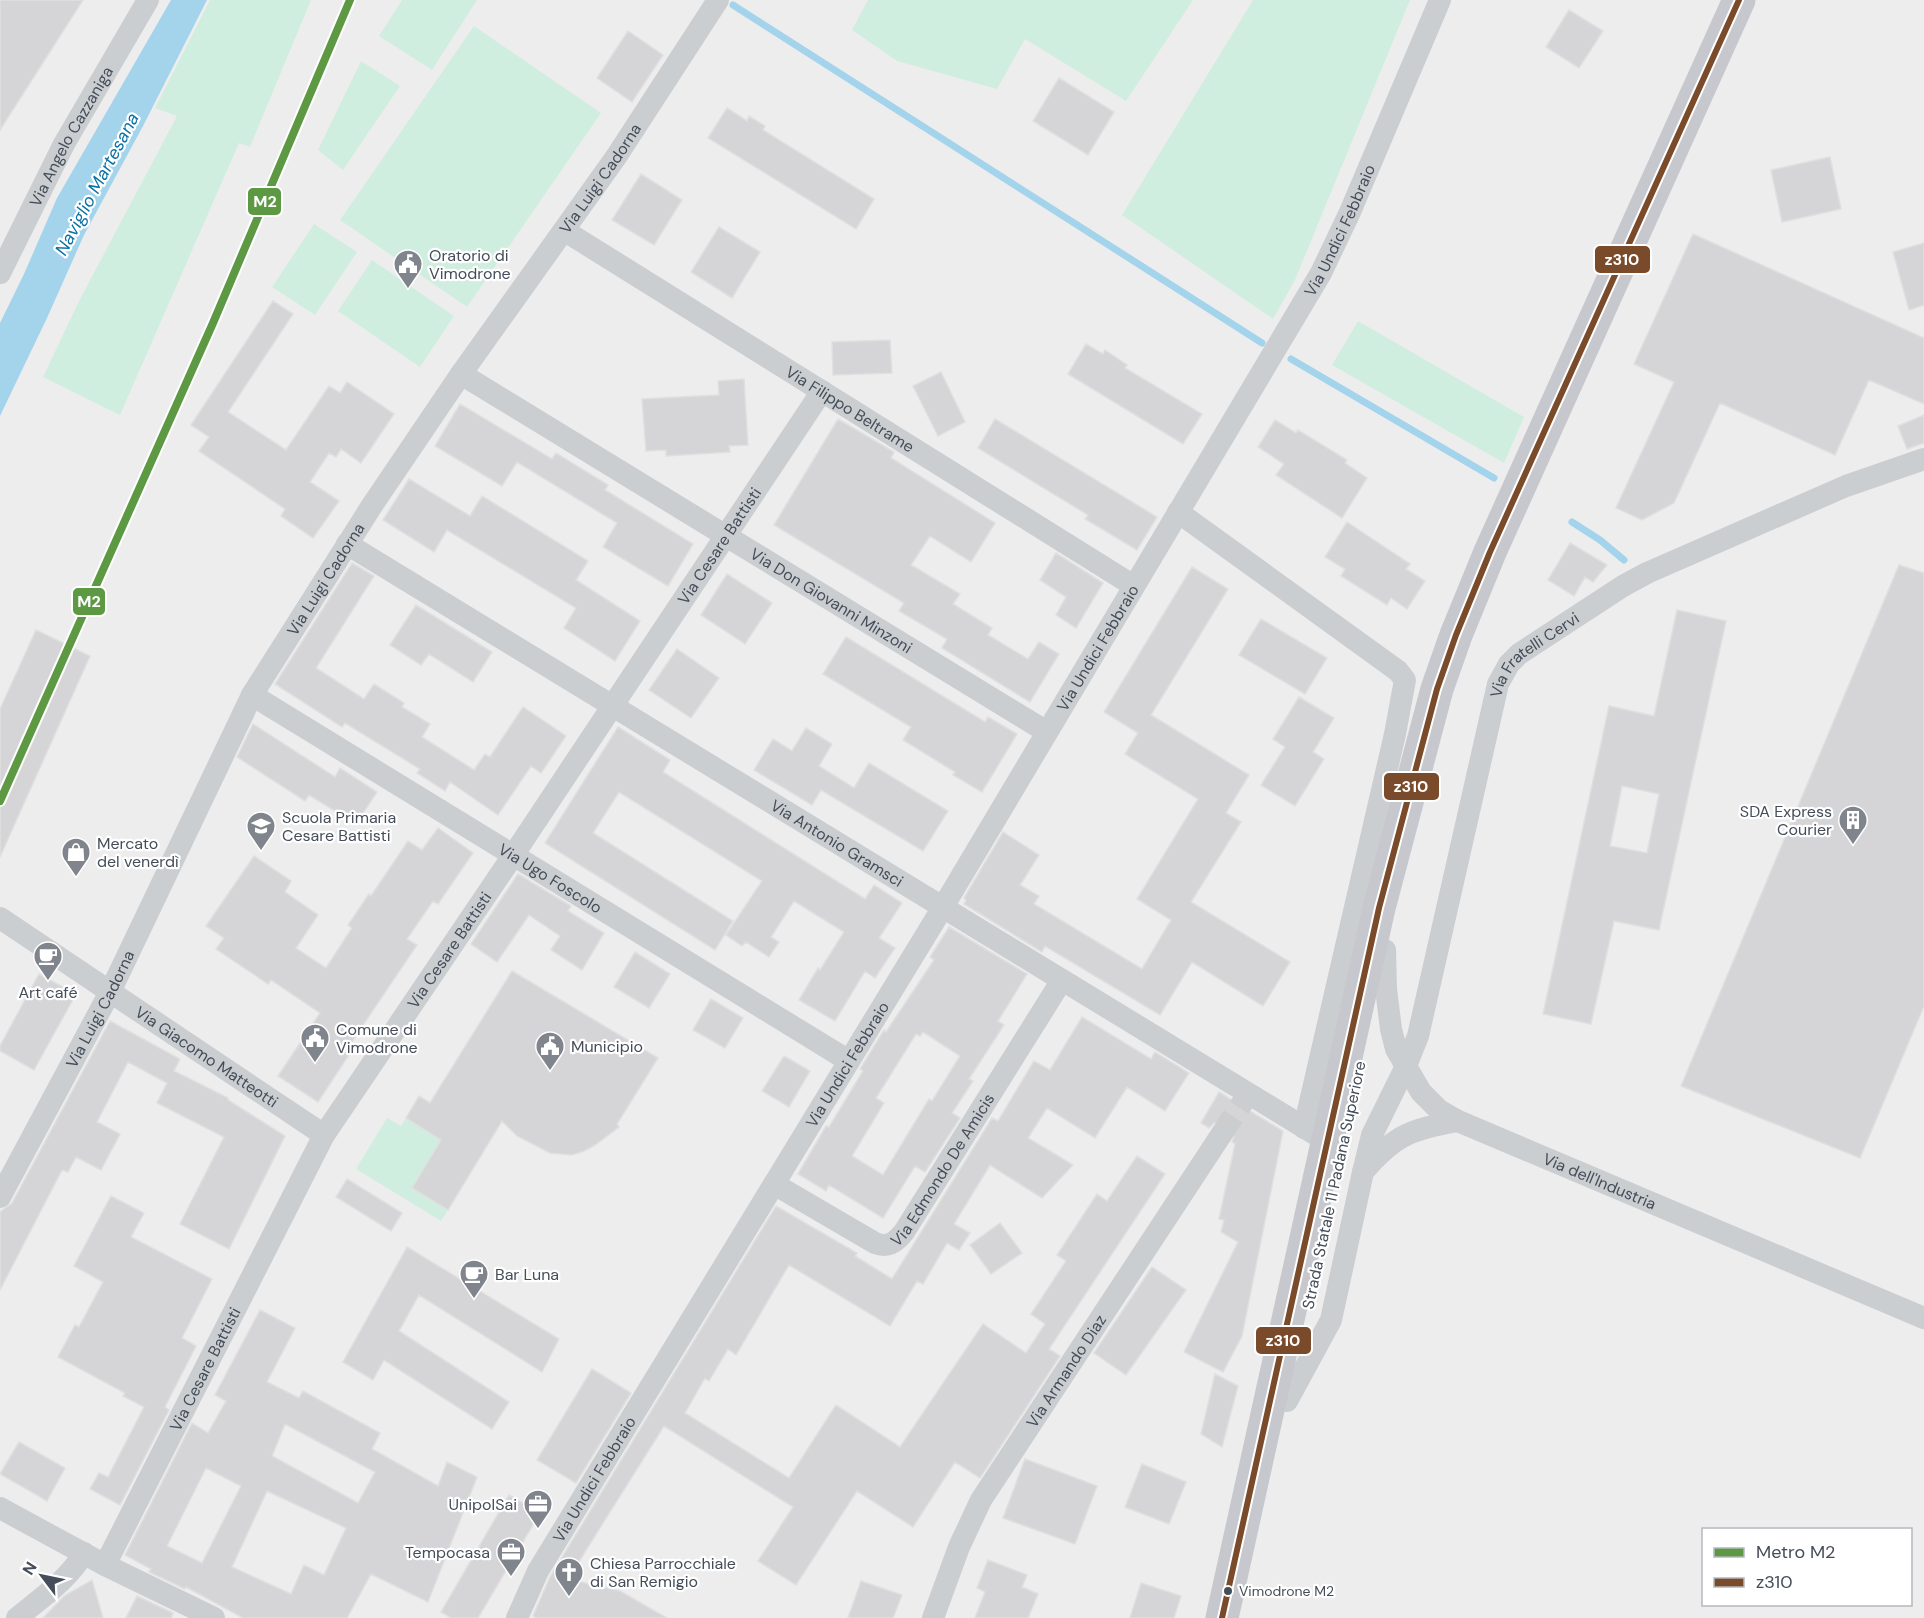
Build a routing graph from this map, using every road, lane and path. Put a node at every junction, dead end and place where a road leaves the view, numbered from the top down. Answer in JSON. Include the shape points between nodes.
{"nodes":[{"id":1,"x":148,"y":0,"type":"edge"},
{"id":2,"x":718,"y":0,"type":"edge"},
{"id":3,"x":1440,"y":0,"type":"edge"},
{"id":4,"x":1739,"y":0,"type":"edge"},
{"id":5,"x":565,"y":231,"type":"junction"},
{"id":6,"x":0,"y":273,"type":"edge"},
{"id":7,"x":461,"y":374,"type":"junction"},
{"id":8,"x":822,"y":391,"type":"junction"},
{"id":9,"x":1924,"y":459,"type":"edge"},
{"id":10,"x":1179,"y":512,"type":"junction"},
{"id":11,"x":726,"y":536,"type":"junction"},
{"id":12,"x":347,"y":544,"type":"junction"},
{"id":13,"x":1134,"y":586,"type":"junction"},
{"id":14,"x":252,"y":695,"type":"junction"},
{"id":15,"x":613,"y":705,"type":"junction"},
{"id":16,"x":1047,"y":732,"type":"junction"},
{"id":17,"x":1411,"y":786,"type":"junction"},
{"id":18,"x":514,"y":854,"type":"junction"},
{"id":19,"x":943,"y":907,"type":"junction"},
{"id":20,"x":0,"y":918,"type":"edge"},
{"id":21,"x":1385,"y":950,"type":"junction"},
{"id":22,"x":1062,"y":980,"type":"junction"},
{"id":23,"x":110,"y":992,"type":"junction"},
{"id":24,"x":849,"y":1061,"type":"junction"},
{"id":25,"x":1406,"y":1066,"type":"junction"},
{"id":26,"x":1458,"y":1121,"type":"junction"},
{"id":27,"x":324,"y":1135,"type":"junction"},
{"id":28,"x":1221,"y":1135,"type":"tunnel mouth"},
{"id":29,"x":1316,"y":1135,"type":"junction"},
{"id":30,"x":1364,"y":1172,"type":"junction"},
{"id":31,"x":774,"y":1184,"type":"junction"},
{"id":32,"x":0,"y":1197,"type":"edge"},
{"id":33,"x":1924,"y":1318,"type":"edge"},
{"id":34,"x":1287,"y":1401,"type":"junction"},
{"id":35,"x":0,"y":1508,"type":"edge"},
{"id":36,"x":84,"y":1553,"type":"junction"},
{"id":37,"x":105,"y":1565,"type":"junction"},
{"id":38,"x":17,"y":1618,"type":"edge"},
{"id":39,"x":214,"y":1618,"type":"edge"},
{"id":40,"x":517,"y":1618,"type":"edge"},
{"id":41,"x":933,"y":1618,"type":"edge"},
{"id":42,"x":1222,"y":1618,"type":"edge"},
{"id":43,"x":1239,"y":1618,"type":"edge"}],
"edges":[{"from":1,"to":6,"type":"street","name":"Via Angelo Cazzaniga","via":[[64,144]]},
{"from":2,"to":5,"type":"street","name":"Via Luigi Cadorna"},
{"from":3,"to":10,"type":"street","name":"Via Undici Febbraio","via":[[1328,259]]},
{"from":4,"to":17,"type":"main road","name":"Strada Statale 11 Padana Superiore","via":[[1480,576],[1437,689]]},
{"from":5,"to":7,"type":"street","name":"Via Luigi Cadorna"},
{"from":5,"to":8,"type":"street","name":"Via Filippo Beltrame"},
{"from":7,"to":11,"type":"street","name":"Via Don Giovanni Minzoni"},
{"from":7,"to":12,"type":"street","name":"Via Luigi Cadorna"},
{"from":8,"to":11,"type":"street","name":"Via Cesare Battisti"},
{"from":8,"to":13,"type":"street","name":"Via Filippo Beltrame"},
{"from":9,"to":25,"type":"street","name":"Via Fratelli Cervi","via":[[1845,486],[1673,560],[1623,586],[1509,664],[1498,684],[1418,1036]]},
{"from":10,"to":13,"type":"street","name":"Via Undici Febbraio"},
{"from":10,"to":29,"type":"street","via":[[1398,671],[1405,680]]},
{"from":11,"to":15,"type":"street","name":"Via Cesare Battisti"},
{"from":11,"to":16,"type":"street","name":"Via Don Giovanni Minzoni"},
{"from":12,"to":14,"type":"street","name":"Via Luigi Cadorna"},
{"from":12,"to":15,"type":"street","name":"Via Antonio Gramsci"},
{"from":13,"to":16,"type":"street","name":"Via Undici Febbraio"},
{"from":14,"to":18,"type":"street","name":"Via Ugo Foscolo"},
{"from":14,"to":23,"type":"street","name":"Via Luigi Cadorna"},
{"from":15,"to":18,"type":"street","name":"Via Cesare Battisti"},
{"from":15,"to":19,"type":"street","name":"Via Antonio Gramsci"},
{"from":16,"to":19,"type":"street","name":"Via Undici Febbraio"},
{"from":17,"to":21,"type":"main road","name":"Strada Statale 11 Padana Superiore"},
{"from":17,"to":29,"type":"main road","name":"Strada Statale 11 Padana Superiore"},
{"from":18,"to":24,"type":"street","name":"Via Ugo Foscolo"},
{"from":18,"to":27,"type":"street","name":"Via Cesare Battisti"},
{"from":19,"to":22,"type":"street","name":"Via Antonio Gramsci"},
{"from":19,"to":24,"type":"street","name":"Via Undici Febbraio"},
{"from":20,"to":23,"type":"street","name":"Via Giacomo Matteotti"},
{"from":21,"to":25,"type":"street","name":"Via dell'Industria","via":[[1391,1029]]},
{"from":21,"to":34,"type":"main road","name":"Strada Statale 11 Padana Superiore"},
{"from":22,"to":29,"type":"street","name":"Via Antonio Gramsci"},
{"from":22,"to":31,"type":"street","name":"Via Edmondo De Amicis","via":[[896,1241],[888,1246],[874,1243]]},
{"from":23,"to":27,"type":"street","name":"Via Giacomo Matteotti"},
{"from":23,"to":32,"type":"street","name":"Via Luigi Cadorna"},
{"from":24,"to":31,"type":"street","name":"Via Undici Febbraio"},
{"from":25,"to":26,"type":"street","name":"Via dell'Industria","via":[[1429,1102]]},
{"from":25,"to":30,"type":"street","name":"Via Fratelli Cervi","via":[[1372,1135]]},
{"from":26,"to":30,"type":"street","via":[[1414,1130],[1399,1138],[1377,1155]]},
{"from":26,"to":33,"type":"street","name":"Via dell'Industria"},
{"from":27,"to":37,"type":"street","name":"Via Cesare Battisti"},
{"from":28,"to":41,"type":"street","name":"Via Armando Diaz","via":[[981,1500]]},
{"from":29,"to":42,"type":"main road","name":"Strada Statale 11 Padana Superiore"},
{"from":30,"to":34,"type":"street","name":"Via Fratelli Cervi","via":[[1331,1320]]},
{"from":31,"to":40,"type":"street","name":"Via Undici Febbraio","via":[[538,1571]]},
{"from":34,"to":43,"type":"main road","name":"Strada Statale 11 Padana Superiore"},
{"from":35,"to":36,"type":"street"},
{"from":36,"to":37,"type":"street"},
{"from":36,"to":38,"type":"street","via":[[77,1565]]},
{"from":37,"to":39,"type":"street"}]}
